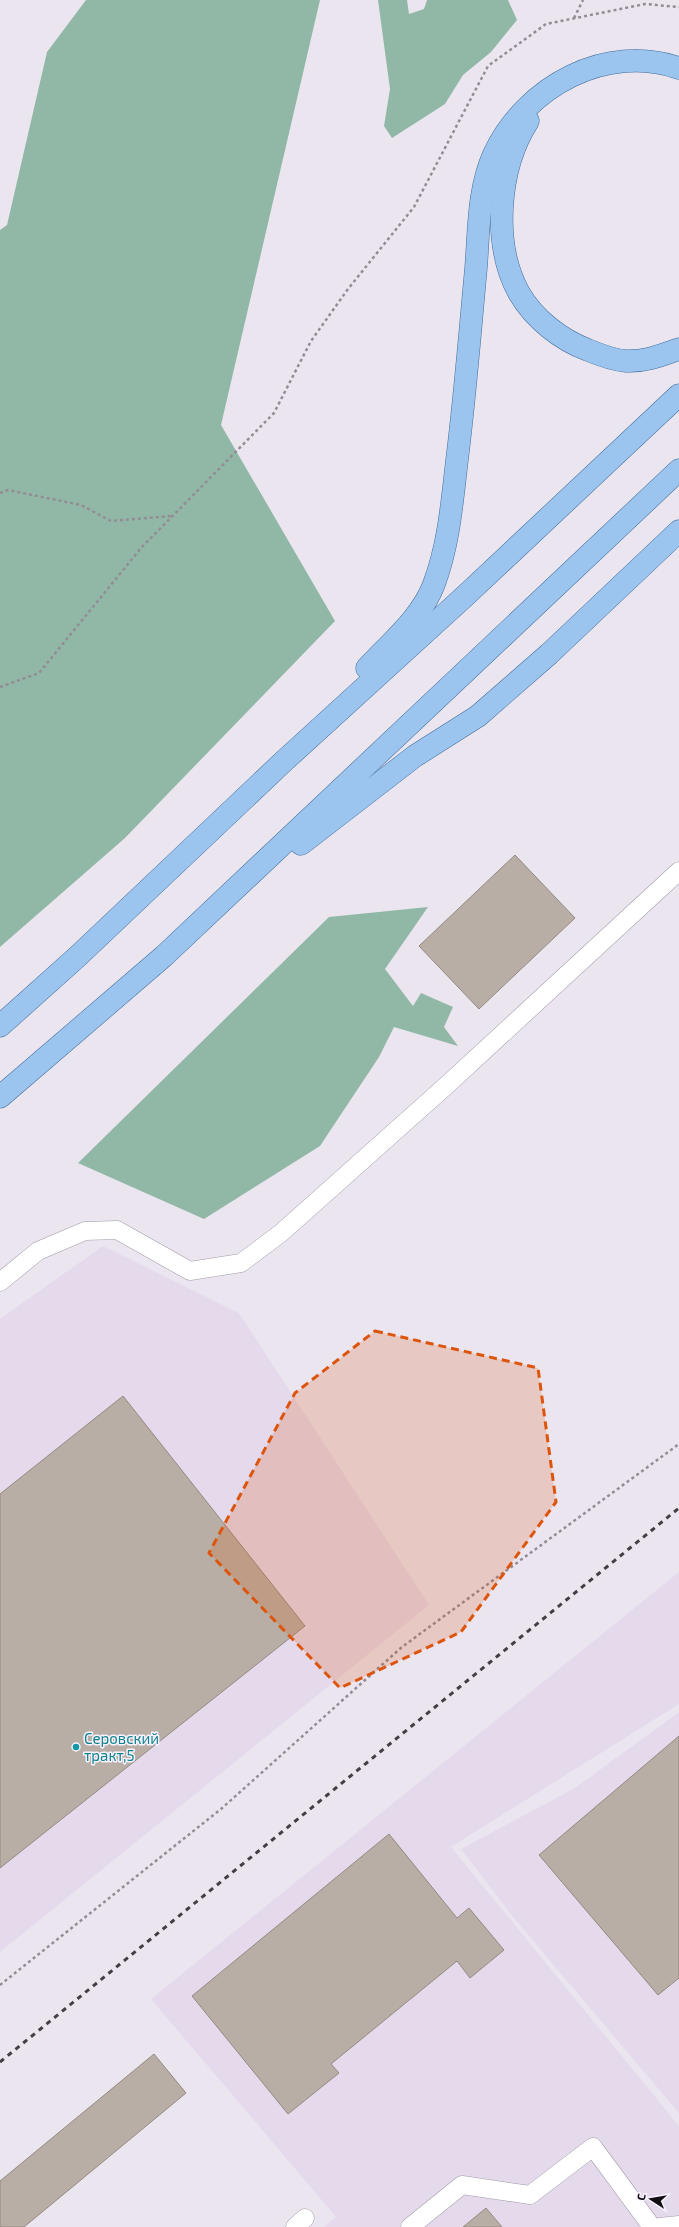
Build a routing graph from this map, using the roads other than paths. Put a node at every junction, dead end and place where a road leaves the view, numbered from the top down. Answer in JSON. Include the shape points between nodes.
{"nodes":[{"id":1,"x":679,"y":68,"type":"edge"},
{"id":2,"x":549,"y":88,"type":"junction"},
{"id":3,"x":679,"y":349,"type":"edge"},
{"id":4,"x":679,"y":395,"type":"edge"},
{"id":5,"x":679,"y":470,"type":"edge"},
{"id":6,"x":679,"y":531,"type":"edge"},
{"id":7,"x":284,"y":761,"type":"junction"},
{"id":8,"x":679,"y":871,"type":"edge"},
{"id":9,"x":164,"y":956,"type":"junction"},
{"id":10,"x":0,"y":1026,"type":"edge"},
{"id":11,"x":0,"y":1097,"type":"edge"},
{"id":12,"x":0,"y":1282,"type":"edge"},
{"id":13,"x":679,"y":2225,"type":"edge"},
{"id":14,"x":410,"y":2227,"type":"edge"},
{"id":15,"x":652,"y":2227,"type":"edge"},
{"id":16,"x":660,"y":2227,"type":"edge"}],
"edges":[{"from":1,"to":2,"type":"main road","via":[[647,60],[611,62],[578,71]]},
{"from":2,"to":3,"type":"main road","via":[[522,130],[508,170],[500,214],[508,264],[520,293],[536,314],[560,336],[605,356],[626,361],[647,360]]},
{"from":2,"to":7,"type":"main road","via":[[514,122],[494,155],[482,192],[452,513],[434,586],[418,613]]},
{"from":4,"to":7,"type":"main road"},
{"from":5,"to":9,"type":"main road"},
{"from":6,"to":9,"type":"main road","via":[[549,654],[478,716],[415,756],[323,826]]},
{"from":7,"to":10,"type":"main road","via":[[83,952]]},
{"from":8,"to":12,"type":"lane","via":[[436,1095],[281,1233],[241,1263],[190,1271],[117,1230],[85,1231],[38,1251]]},
{"from":9,"to":11,"type":"main road"},
{"from":13,"to":16,"type":"lane"},
{"from":14,"to":15,"type":"lane","via":[[462,2186],[530,2194],[593,2147]]}]}
